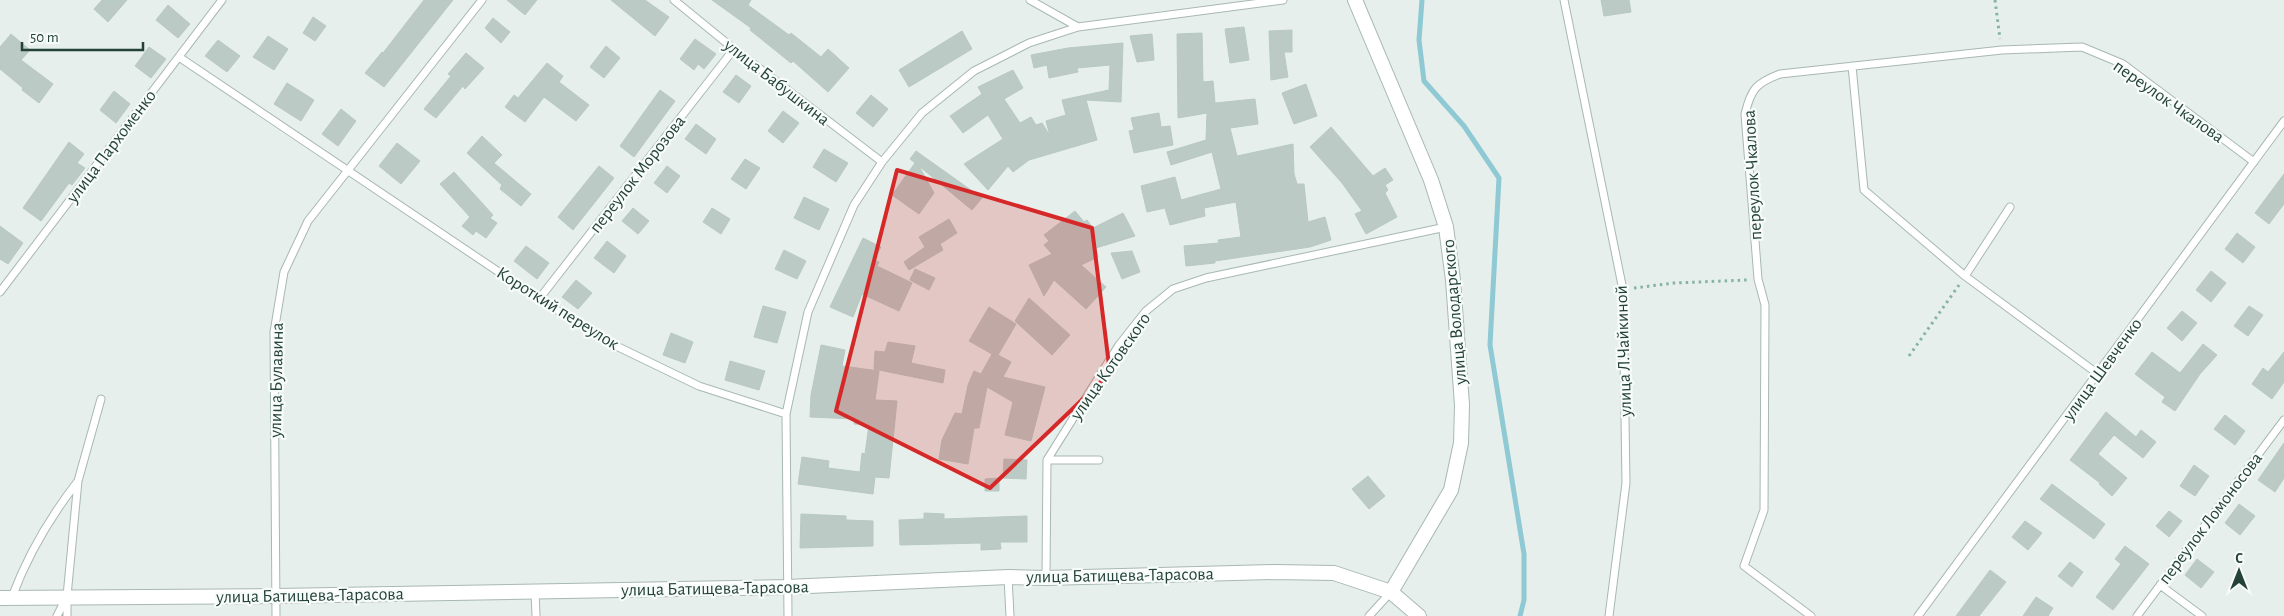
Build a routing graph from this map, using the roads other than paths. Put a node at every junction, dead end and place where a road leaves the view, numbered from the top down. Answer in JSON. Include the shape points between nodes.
{"nodes":[{"id":1,"x":222,"y":0,"type":"edge"},
{"id":2,"x":482,"y":0,"type":"edge"},
{"id":3,"x":674,"y":0,"type":"edge"},
{"id":4,"x":1030,"y":0,"type":"edge"},
{"id":5,"x":1283,"y":0,"type":"edge"},
{"id":6,"x":1355,"y":0,"type":"edge"},
{"id":7,"x":1564,"y":0,"type":"edge"},
{"id":8,"x":1078,"y":27,"type":"junction"},
{"id":9,"x":734,"y":49,"type":"junction"},
{"id":10,"x":179,"y":57,"type":"junction"},
{"id":11,"x":1852,"y":66,"type":"junction"},
{"id":12,"x":2284,"y":121,"type":"edge"},
{"id":13,"x":882,"y":162,"type":"junction"},
{"id":14,"x":2254,"y":162,"type":"junction"},
{"id":15,"x":347,"y":170,"type":"junction"},
{"id":16,"x":2010,"y":207,"type":"dead end"},
{"id":17,"x":1446,"y":227,"type":"junction"},
{"id":18,"x":1965,"y":276,"type":"junction"},
{"id":19,"x":0,"y":292,"type":"edge"},
{"id":20,"x":539,"y":299,"type":"junction"},
{"id":21,"x":2098,"y":374,"type":"junction"},
{"id":22,"x":101,"y":399,"type":"dead end"},
{"id":23,"x":786,"y":414,"type":"junction"},
{"id":24,"x":2284,"y":420,"type":"edge"},
{"id":25,"x":1047,"y":460,"type":"junction"},
{"id":26,"x":1099,"y":460,"type":"dead end"},
{"id":27,"x":78,"y":481,"type":"junction"},
{"id":28,"x":1008,"y":576,"type":"junction"},
{"id":29,"x":1046,"y":578,"type":"junction"},
{"id":30,"x":2160,"y":585,"type":"junction"},
{"id":31,"x":787,"y":587,"type":"junction"},
{"id":32,"x":535,"y":591,"type":"junction"},
{"id":33,"x":1391,"y":592,"type":"junction"},
{"id":34,"x":67,"y":596,"type":"junction"},
{"id":35,"x":276,"y":596,"type":"junction"},
{"id":36,"x":6,"y":597,"type":"edge"},
{"id":37,"x":57,"y":616,"type":"edge"},
{"id":38,"x":68,"y":616,"type":"edge"},
{"id":39,"x":276,"y":616,"type":"edge"},
{"id":40,"x":536,"y":616,"type":"edge"},
{"id":41,"x":788,"y":616,"type":"edge"},
{"id":42,"x":1010,"y":616,"type":"edge"},
{"id":43,"x":1369,"y":616,"type":"edge"},
{"id":44,"x":1418,"y":616,"type":"edge"},
{"id":45,"x":1609,"y":616,"type":"edge"},
{"id":46,"x":1812,"y":616,"type":"edge"},
{"id":47,"x":1918,"y":616,"type":"edge"},
{"id":48,"x":2137,"y":616,"type":"edge"},
{"id":49,"x":2202,"y":616,"type":"edge"}],
"edges":[{"from":1,"to":10,"type":"lane","name":"улица Пархоменко"},
{"from":2,"to":15,"type":"lane","name":"улица Булавина"},
{"from":3,"to":9,"type":"lane","name":"улица Бабушкина"},
{"from":4,"to":8,"type":"lane"},
{"from":5,"to":8,"type":"lane"},
{"from":6,"to":17,"type":"street","name":"улица Володарского","via":[[1431,180]]},
{"from":7,"to":45,"type":"lane","name":"улица Л.Чайкиной","via":[[1623,290],[1626,483]]},
{"from":8,"to":13,"type":"lane","via":[[1029,43],[974,72],[922,113]]},
{"from":9,"to":13,"type":"lane","name":"улица Бабушкина"},
{"from":9,"to":20,"type":"lane","name":"переулок Морозова"},
{"from":10,"to":15,"type":"lane","name":"Короткий переулок"},
{"from":10,"to":19,"type":"lane","name":"улица Пархоменко"},
{"from":11,"to":14,"type":"lane","name":"переулок Чкалова","via":[[2002,50],[2082,47],[2123,64]]},
{"from":11,"to":18,"type":"lane","via":[[1864,190]]},
{"from":11,"to":46,"type":"lane","name":"переулок Чкалова","via":[[1780,74],[1762,81],[1749,95],[1745,114],[1758,279],[1765,305],[1764,510],[1744,566]]},
{"from":12,"to":14,"type":"lane","name":"улица Шевченко"},
{"from":13,"to":23,"type":"lane","via":[[854,205],[808,312]]},
{"from":14,"to":21,"type":"lane","name":"улица Шевченко"},
{"from":15,"to":20,"type":"lane","name":"Короткий переулок"},
{"from":15,"to":35,"type":"lane","name":"улица Булавина","via":[[308,221],[284,272],[274,332]]},
{"from":16,"to":18,"type":"lane"},
{"from":17,"to":25,"type":"lane","name":"улица Котовского","via":[[1206,278],[1173,289],[1146,311],[1119,346]]},
{"from":17,"to":33,"type":"street","name":"улица Володарского","via":[[1462,405],[1461,443],[1450,490]]},
{"from":18,"to":21,"type":"lane"},
{"from":20,"to":23,"type":"lane","name":"Короткий переулок","via":[[608,342],[699,386]]},
{"from":21,"to":47,"type":"lane","name":"улица Шевченко"},
{"from":22,"to":27,"type":"lane"},
{"from":23,"to":31,"type":"lane"},
{"from":24,"to":30,"type":"lane","name":"переулок Ломоносова"},
{"from":25,"to":26,"type":"lane"},
{"from":25,"to":29,"type":"lane"},
{"from":27,"to":34,"type":"lane"},
{"from":27,"to":36,"type":"lane","via":[[58,507]]},
{"from":28,"to":29,"type":"street","name":"улица Батищева-Тарасова"},
{"from":28,"to":31,"type":"street","name":"улица Батищева-Тарасова"},
{"from":28,"to":42,"type":"lane"},
{"from":29,"to":33,"type":"street","name":"улица Батищева-Тарасова","via":[[1334,573]]},
{"from":30,"to":48,"type":"lane","name":"переулок Ломоносова"},
{"from":30,"to":49,"type":"lane"},
{"from":31,"to":32,"type":"street","name":"улица Батищева-Тарасова"},
{"from":31,"to":41,"type":"lane"},
{"from":32,"to":35,"type":"street","name":"улица Батищева-Тарасова"},
{"from":32,"to":40,"type":"lane"},
{"from":33,"to":43,"type":"lane","name":"улица Володарского"},
{"from":33,"to":44,"type":"street","name":"улица Батищева-Тарасова"},
{"from":34,"to":35,"type":"street","name":"улица Батищева-Тарасова"},
{"from":34,"to":36,"type":"street","name":"улица Батищева-Тарасова"},
{"from":34,"to":37,"type":"lane"},
{"from":34,"to":38,"type":"lane"},
{"from":35,"to":39,"type":"lane","name":"улица Булавина"}]}
